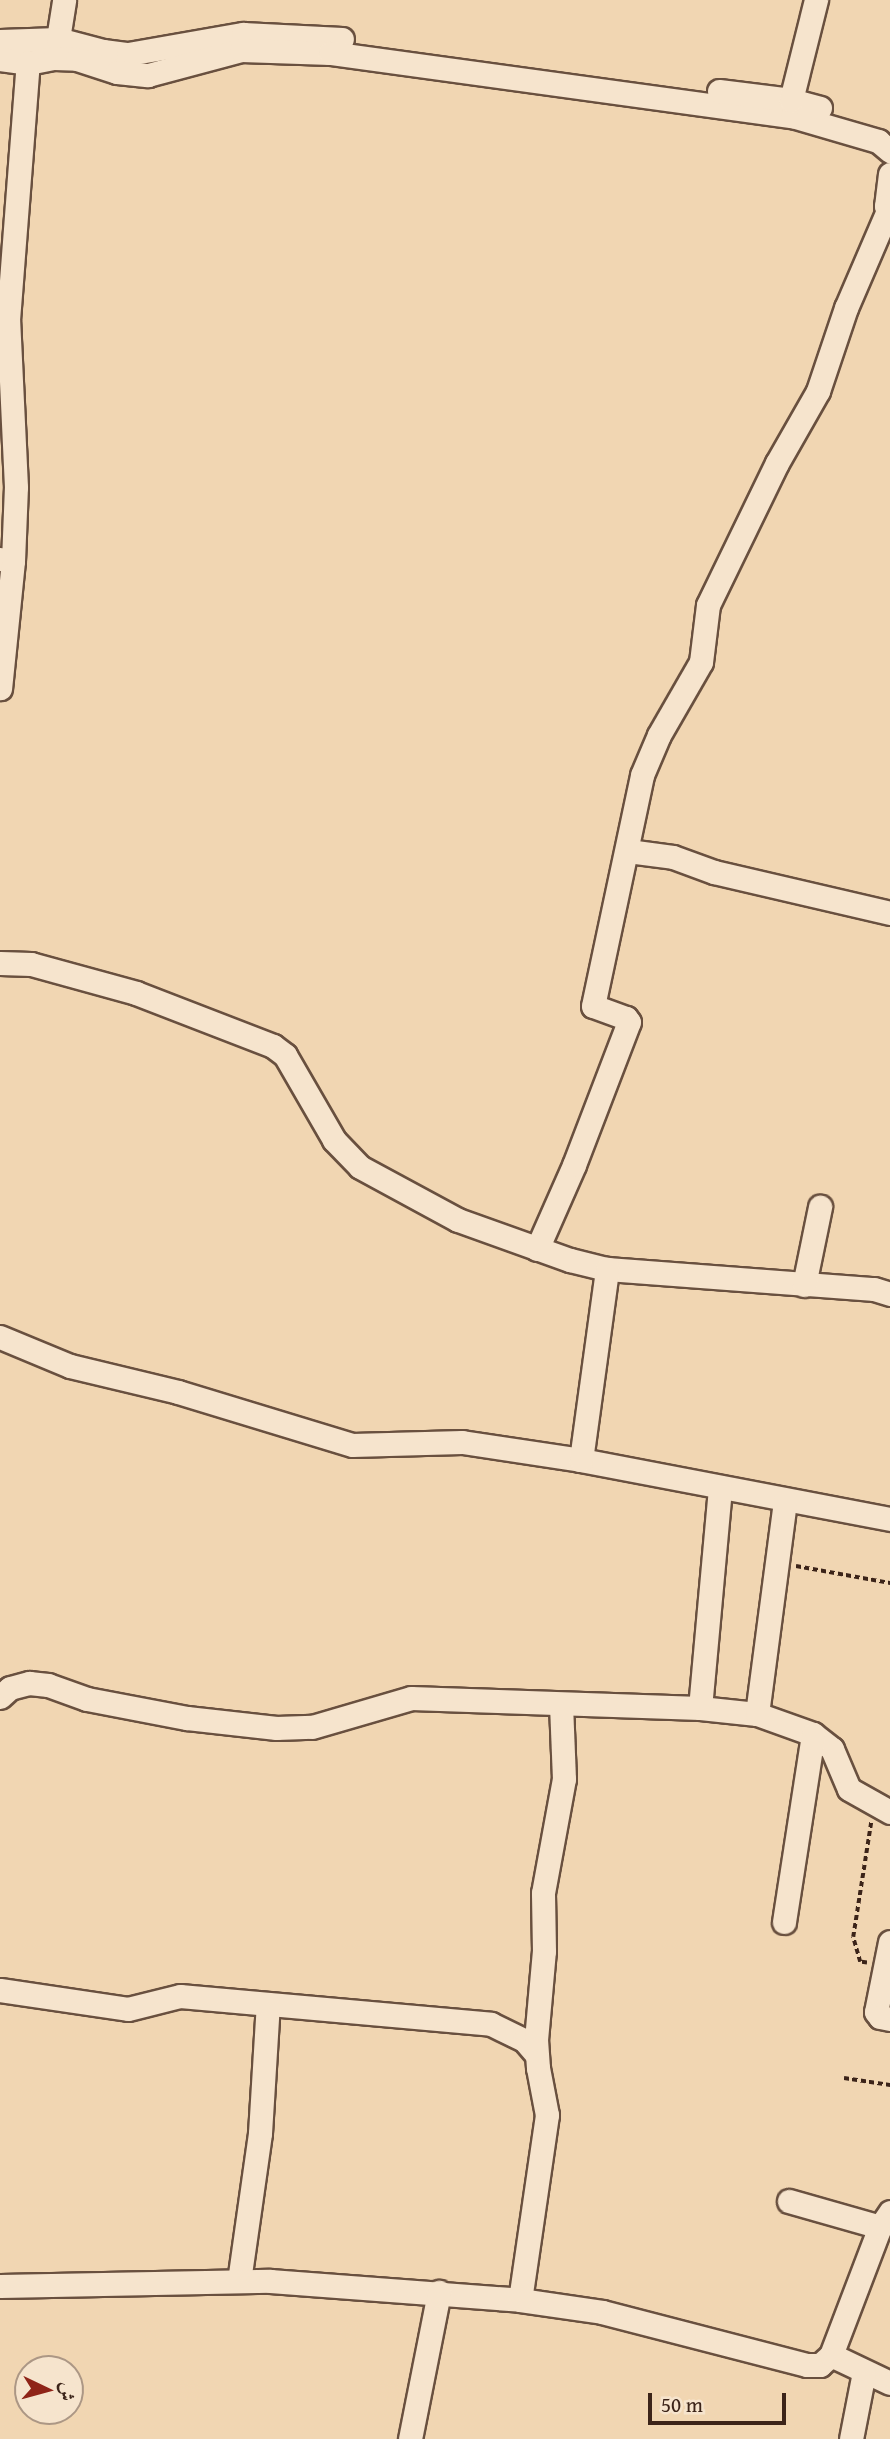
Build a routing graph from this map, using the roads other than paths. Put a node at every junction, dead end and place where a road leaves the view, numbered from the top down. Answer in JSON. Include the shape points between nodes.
{"nodes":[{"id":1,"x":64,"y":0,"type":"edge"},
{"id":2,"x":816,"y":0,"type":"edge"},
{"id":3,"x":58,"y":38,"type":"junction"},
{"id":4,"x":0,"y":41,"type":"edge"},
{"id":5,"x":0,"y":59,"type":"edge"},
{"id":6,"x":28,"y":63,"type":"junction"},
{"id":7,"x":614,"y":86,"type":"junction"},
{"id":8,"x":791,"y":100,"type":"junction"},
{"id":9,"x":890,"y":129,"type":"edge"},
{"id":10,"x":890,"y":151,"type":"edge"},
{"id":11,"x":890,"y":174,"type":"edge"},
{"id":12,"x":888,"y":218,"type":"edge"},
{"id":13,"x":6,"y":560,"type":"edge"},
{"id":14,"x":0,"y":688,"type":"edge"},
{"id":15,"x":628,"y":851,"type":"junction"},
{"id":16,"x":890,"y":914,"type":"edge"},
{"id":17,"x":0,"y":963,"type":"edge"},
{"id":18,"x":820,"y":1207,"type":"dead end"},
{"id":19,"x":537,"y":1249,"type":"junction"},
{"id":20,"x":607,"y":1269,"type":"junction"},
{"id":21,"x":804,"y":1284,"type":"junction"},
{"id":22,"x":890,"y":1294,"type":"edge"},
{"id":23,"x":0,"y":1337,"type":"edge"},
{"id":24,"x":581,"y":1460,"type":"junction"},
{"id":25,"x":720,"y":1487,"type":"junction"},
{"id":26,"x":785,"y":1500,"type":"junction"},
{"id":27,"x":890,"y":1519,"type":"edge"},
{"id":28,"x":0,"y":1697,"type":"edge"},
{"id":29,"x":561,"y":1704,"type":"junction"},
{"id":30,"x":700,"y":1708,"type":"junction"},
{"id":31,"x":757,"y":1714,"type":"junction"},
{"id":32,"x":813,"y":1734,"type":"junction"},
{"id":33,"x":882,"y":1808,"type":"edge"},
{"id":34,"x":784,"y":1922,"type":"dead end"},
{"id":35,"x":890,"y":1942,"type":"edge"},
{"id":36,"x":0,"y":1990,"type":"edge"},
{"id":37,"x":268,"y":2004,"type":"junction"},
{"id":38,"x":890,"y":2019,"type":"edge"},
{"id":39,"x":536,"y":2053,"type":"junction"},
{"id":40,"x":789,"y":2201,"type":"dead end"},
{"id":41,"x":885,"y":2219,"type":"edge"},
{"id":42,"x":239,"y":2281,"type":"junction"},
{"id":43,"x":0,"y":2286,"type":"edge"},
{"id":44,"x":439,"y":2292,"type":"junction"},
{"id":45,"x":520,"y":2300,"type":"junction"},
{"id":46,"x":831,"y":2355,"type":"junction"},
{"id":47,"x":864,"y":2372,"type":"junction"},
{"id":48,"x":890,"y":2383,"type":"edge"},
{"id":49,"x":410,"y":2439,"type":"edge"},
{"id":50,"x":851,"y":2439,"type":"edge"}],
"edges":[{"from":1,"to":3,"type":"street"},
{"from":2,"to":8,"type":"street"},
{"from":3,"to":4,"type":"street"},
{"from":3,"to":7,"type":"street","via":[[128,54],[243,34],[334,38]]},
{"from":5,"to":6,"type":"street"},
{"from":6,"to":7,"type":"street","via":[[77,59],[117,72],[148,75],[241,50],[330,53]]},
{"from":6,"to":13,"type":"street","via":[[8,320],[16,487]]},
{"from":7,"to":8,"type":"street"},
{"from":7,"to":10,"type":"street","via":[[792,116],[878,141]]},
{"from":8,"to":9,"type":"street"},
{"from":11,"to":12,"type":"street"},
{"from":12,"to":15,"type":"street","via":[[846,308],[813,402],[777,463],[708,605],[701,662],[652,750],[638,792]]},
{"from":13,"to":14,"type":"street"},
{"from":15,"to":16,"type":"street","via":[[673,857],[714,872]]},
{"from":15,"to":19,"type":"street","via":[[593,1006],[629,1022]]},
{"from":17,"to":19,"type":"street","via":[[31,964],[136,993],[273,1046],[292,1066],[334,1140],[360,1167],[458,1220]]},
{"from":18,"to":21,"type":"street"},
{"from":19,"to":20,"type":"street"},
{"from":20,"to":21,"type":"street"},
{"from":20,"to":24,"type":"street"},
{"from":21,"to":22,"type":"street"},
{"from":23,"to":24,"type":"street","via":[[70,1366],[178,1392],[330,1441],[352,1445],[462,1442]]},
{"from":24,"to":25,"type":"street"},
{"from":25,"to":26,"type":"street"},
{"from":25,"to":30,"type":"street"},
{"from":26,"to":27,"type":"street"},
{"from":26,"to":31,"type":"street"},
{"from":28,"to":29,"type":"street","via":[[29,1682],[87,1699],[187,1718],[276,1728],[312,1727],[411,1698]]},
{"from":29,"to":30,"type":"street"},
{"from":29,"to":39,"type":"street","via":[[564,1779],[542,1893],[544,1951]]},
{"from":30,"to":31,"type":"street"},
{"from":31,"to":32,"type":"street"},
{"from":32,"to":33,"type":"street","via":[[832,1749],[849,1789]]},
{"from":32,"to":34,"type":"street"},
{"from":35,"to":38,"type":"street","via":[[876,2012]]},
{"from":36,"to":37,"type":"street","via":[[128,2009],[180,1996]]},
{"from":37,"to":39,"type":"street","via":[[491,2024],[524,2040]]},
{"from":37,"to":42,"type":"street","via":[[260,2133]]},
{"from":39,"to":45,"type":"street","via":[[547,2115]]},
{"from":40,"to":41,"type":"street"},
{"from":41,"to":46,"type":"street"},
{"from":42,"to":43,"type":"street"},
{"from":42,"to":44,"type":"street"},
{"from":44,"to":45,"type":"street"},
{"from":44,"to":49,"type":"street"},
{"from":45,"to":46,"type":"street","via":[[602,2312],[807,2365],[820,2365]]},
{"from":46,"to":47,"type":"street"},
{"from":47,"to":48,"type":"street"},
{"from":47,"to":50,"type":"street"}]}
